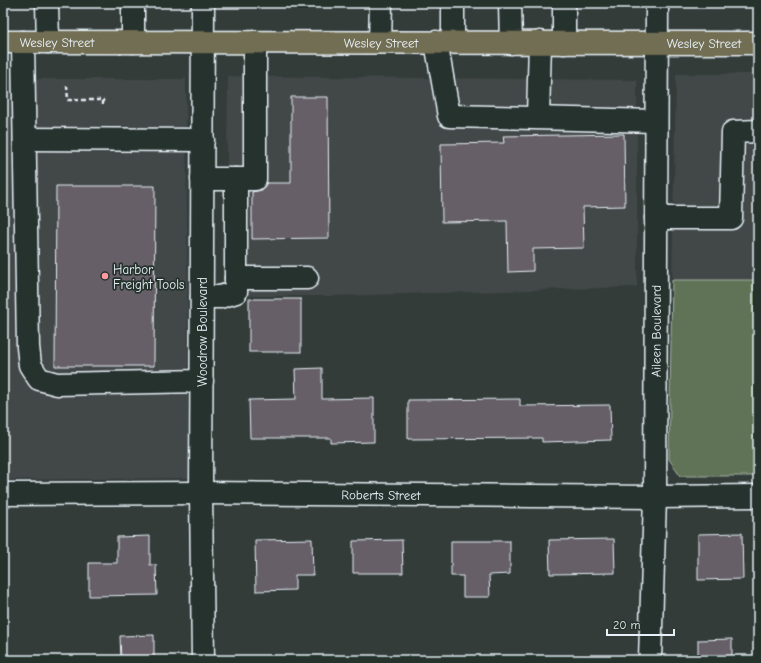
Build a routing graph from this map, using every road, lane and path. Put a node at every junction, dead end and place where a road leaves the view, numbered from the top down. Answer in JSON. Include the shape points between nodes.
{"nodes":[{"id":1,"x":47,"y":3,"type":"edge"},
{"id":2,"x":133,"y":3,"type":"edge"},
{"id":3,"x":203,"y":3,"type":"edge"},
{"id":4,"x":381,"y":3,"type":"edge"},
{"id":5,"x":453,"y":3,"type":"edge"},
{"id":6,"x":510,"y":3,"type":"edge"},
{"id":7,"x":564,"y":3,"type":"edge"},
{"id":8,"x":657,"y":3,"type":"edge"},
{"id":9,"x":13,"y":42,"type":"edge"},
{"id":10,"x":48,"y":42,"type":"junction"},
{"id":11,"x":133,"y":42,"type":"junction"},
{"id":12,"x":203,"y":42,"type":"junction"},
{"id":13,"x":255,"y":42,"type":"junction"},
{"id":14,"x":380,"y":42,"type":"junction"},
{"id":15,"x":445,"y":42,"type":"junction"},
{"id":16,"x":511,"y":42,"type":"junction"},
{"id":17,"x":540,"y":42,"type":"junction"},
{"id":18,"x":564,"y":42,"type":"junction"},
{"id":19,"x":657,"y":43,"type":"junction"},
{"id":20,"x":758,"y":43,"type":"edge"},
{"id":21,"x":67,"y":86,"type":"dead end"},
{"id":22,"x":103,"y":107,"type":"dead end"},
{"id":23,"x":538,"y":117,"type":"junction"},
{"id":24,"x":656,"y":121,"type":"junction"},
{"id":25,"x":758,"y":132,"type":"edge"},
{"id":26,"x":25,"y":139,"type":"junction"},
{"id":27,"x":203,"y":140,"type":"junction"},
{"id":28,"x":202,"y":179,"type":"junction"},
{"id":29,"x":236,"y":179,"type":"junction"},
{"id":30,"x":656,"y":218,"type":"junction"},
{"id":31,"x":202,"y":265,"type":"junction"},
{"id":32,"x":236,"y":277,"type":"junction"},
{"id":33,"x":307,"y":278,"type":"dead end"},
{"id":34,"x":202,"y":297,"type":"junction"},
{"id":35,"x":202,"y":382,"type":"junction"},
{"id":36,"x":201,"y":493,"type":"junction"},
{"id":37,"x":3,"y":494,"type":"edge"},
{"id":38,"x":758,"y":496,"type":"edge"},
{"id":39,"x":655,"y":497,"type":"junction"},
{"id":40,"x":203,"y":660,"type":"edge"},
{"id":41,"x":650,"y":660,"type":"edge"}],
"edges":[{"from":1,"to":10,"type":"street"},
{"from":2,"to":11,"type":"street"},
{"from":3,"to":12,"type":"street","name":"Woodrow Boulevard"},
{"from":4,"to":14,"type":"street"},
{"from":5,"to":15,"type":"street"},
{"from":6,"to":16,"type":"street"},
{"from":7,"to":18,"type":"street"},
{"from":8,"to":19,"type":"street","name":"Aileen Boulevard"},
{"from":9,"to":10,"type":"main road","name":"Wesley Street"},
{"from":9,"to":26,"type":"street"},
{"from":10,"to":11,"type":"main road","name":"Wesley Street"},
{"from":11,"to":12,"type":"main road","name":"Wesley Street"},
{"from":12,"to":13,"type":"main road","name":"Wesley Street"},
{"from":12,"to":27,"type":"street","name":"Woodrow Boulevard"},
{"from":13,"to":14,"type":"main road","name":"Wesley Street"},
{"from":13,"to":29,"type":"street","via":[[255,179]]},
{"from":14,"to":15,"type":"main road","name":"Wesley Street"},
{"from":15,"to":16,"type":"main road","name":"Wesley Street"},
{"from":15,"to":23,"type":"street","via":[[449,116]]},
{"from":16,"to":17,"type":"main road","name":"Wesley Street"},
{"from":17,"to":18,"type":"main road","name":"Wesley Street"},
{"from":17,"to":23,"type":"street"},
{"from":18,"to":19,"type":"main road","name":"Wesley Street"},
{"from":19,"to":20,"type":"main road","name":"Wesley Street"},
{"from":19,"to":24,"type":"street","name":"Aileen Boulevard"},
{"from":21,"to":22,"type":"path","via":[[68,100],[103,100]]},
{"from":23,"to":24,"type":"street"},
{"from":24,"to":30,"type":"street","name":"Aileen Boulevard"},
{"from":25,"to":30,"type":"street","via":[[733,132],[731,218]]},
{"from":26,"to":27,"type":"street"},
{"from":26,"to":35,"type":"street","via":[[28,347],[30,366],[39,379],[57,384]]},
{"from":27,"to":28,"type":"street","name":"Woodrow Boulevard"},
{"from":28,"to":29,"type":"street"},
{"from":28,"to":31,"type":"street","name":"Woodrow Boulevard"},
{"from":29,"to":32,"type":"street"},
{"from":30,"to":39,"type":"street","name":"Aileen Boulevard"},
{"from":31,"to":32,"type":"street"},
{"from":31,"to":34,"type":"street","name":"Woodrow Boulevard"},
{"from":32,"to":33,"type":"street"},
{"from":32,"to":34,"type":"street","via":[[220,297]]},
{"from":34,"to":35,"type":"street","name":"Woodrow Boulevard"},
{"from":35,"to":36,"type":"street","name":"Woodrow Boulevard"},
{"from":36,"to":37,"type":"street","name":"Roberts Street"},
{"from":36,"to":39,"type":"street","name":"Roberts Street"},
{"from":36,"to":40,"type":"street","name":"Woodrow Boulevard"},
{"from":38,"to":39,"type":"street","name":"Roberts Street"},
{"from":39,"to":41,"type":"street","name":"Aileen Boulevard"}]}
